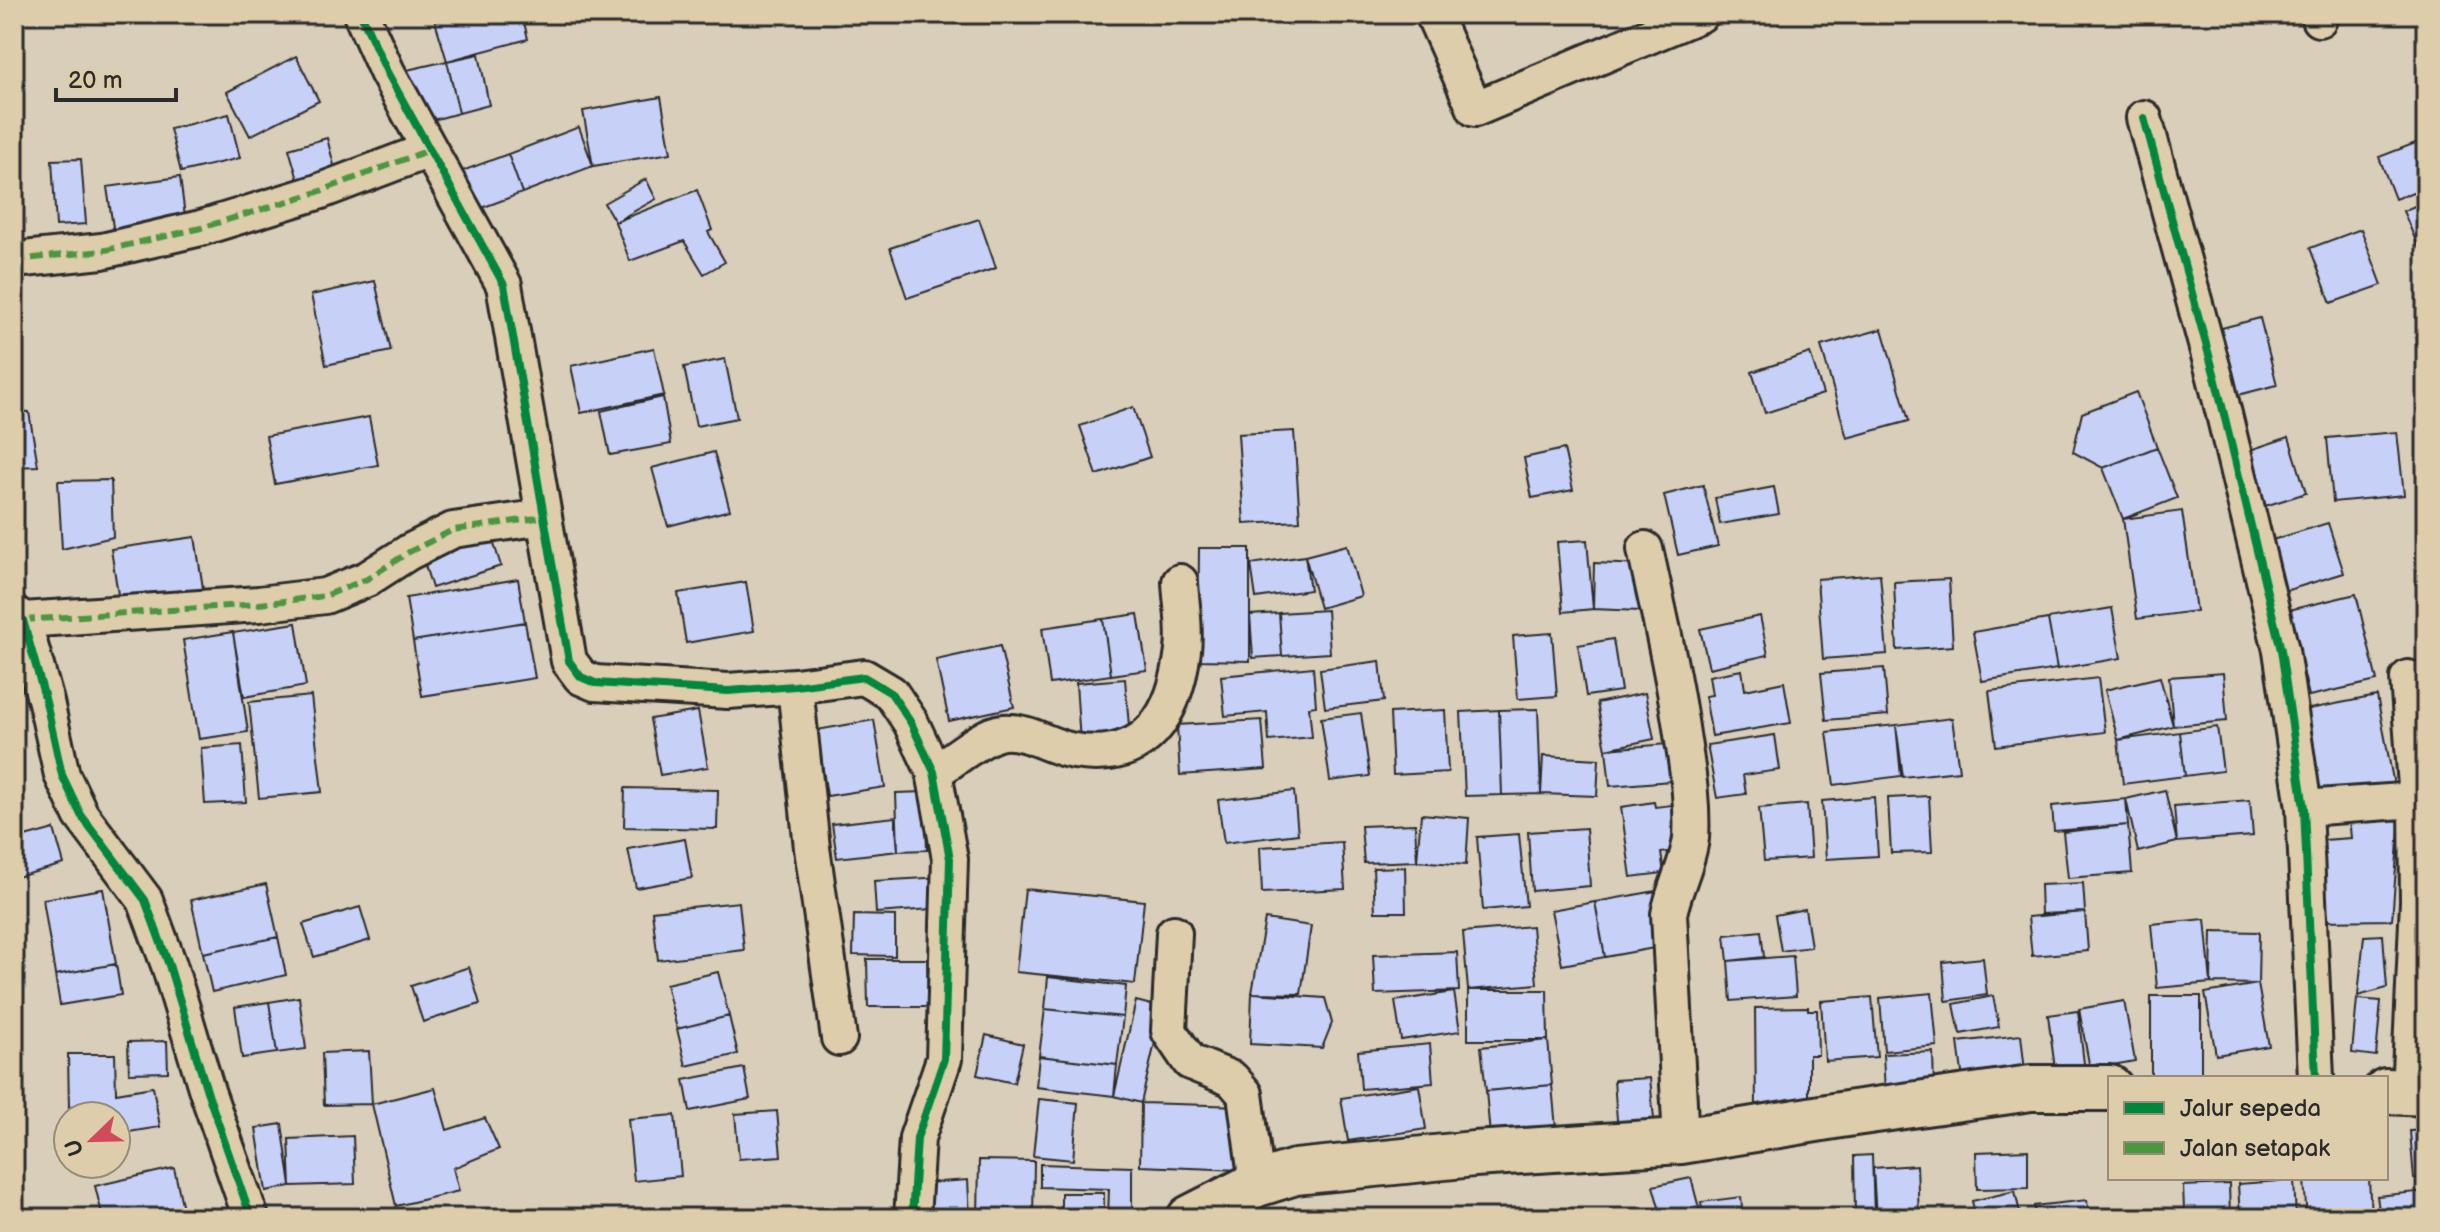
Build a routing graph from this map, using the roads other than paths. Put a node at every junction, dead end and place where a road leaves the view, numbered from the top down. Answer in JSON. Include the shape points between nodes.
{"nodes":[{"id":1,"x":361,"y":14,"type":"edge"},
{"id":2,"x":1433,"y":14,"type":"edge"},
{"id":3,"x":1701,"y":14,"type":"edge"},
{"id":4,"x":2144,"y":118,"type":"dead end"},
{"id":5,"x":429,"y":150,"type":"junction"},
{"id":6,"x":14,"y":260,"type":"edge"},
{"id":7,"x":544,"y":517,"type":"junction"},
{"id":8,"x":1645,"y":549,"type":"dead end"},
{"id":9,"x":1180,"y":582,"type":"dead end"},
{"id":10,"x":19,"y":617,"type":"edge"},
{"id":11,"x":2408,"y":678,"type":"dead end"},
{"id":12,"x":795,"y":686,"type":"junction"},
{"id":13,"x":934,"y":772,"type":"junction"},
{"id":14,"x":2417,"y":800,"type":"junction"},
{"id":15,"x":2304,"y":808,"type":"junction"},
{"id":16,"x":1174,"y":933,"type":"dead end"},
{"id":17,"x":839,"y":1038,"type":"dead end"},
{"id":18,"x":2316,"y":1076,"type":"edge"},
{"id":19,"x":2108,"y":1088,"type":"edge"},
{"id":20,"x":2407,"y":1092,"type":"edge"},
{"id":21,"x":1681,"y":1141,"type":"junction"},
{"id":22,"x":1257,"y":1184,"type":"junction"},
{"id":23,"x":251,"y":1218,"type":"edge"},
{"id":24,"x":912,"y":1218,"type":"edge"},
{"id":25,"x":1190,"y":1218,"type":"edge"}],
"edges":[{"from":1,"to":5,"type":"street"},
{"from":2,"to":3,"type":"street","via":[[1475,109]]},
{"from":4,"to":15,"type":"street","via":[[2215,377],[2281,650]]},
{"from":5,"to":6,"type":"street","via":[[201,228],[102,251]]},
{"from":5,"to":7,"type":"street","via":[[504,285]]},
{"from":7,"to":10,"type":"street","via":[[453,530],[367,579],[325,596]]},
{"from":7,"to":12,"type":"street","via":[[569,661],[581,677],[595,683],[728,691]]},
{"from":8,"to":21,"type":"street","via":[[1688,777],[1691,835],[1669,914]]},
{"from":9,"to":13,"type":"street","via":[[1184,647],[1176,686],[1149,735],[1131,746],[1097,752],[1073,751],[1026,733],[1000,732]]},
{"from":10,"to":23,"type":"street","via":[[62,775],[81,815],[145,900]]},
{"from":11,"to":14,"type":"street"},
{"from":12,"to":13,"type":"street","via":[[864,677],[891,693]]},
{"from":12,"to":17,"type":"street"},
{"from":13,"to":24,"type":"street","via":[[950,859],[947,1007],[944,1059],[917,1138]]},
{"from":14,"to":15,"type":"street"},
{"from":14,"to":20,"type":"street","via":[[2418,901]]},
{"from":15,"to":18,"type":"street"},
{"from":16,"to":22,"type":"street","via":[[1169,1031],[1190,1062],[1232,1079],[1245,1094]]},
{"from":19,"to":21,"type":"main road","via":[[2031,1088]]},
{"from":21,"to":22,"type":"main road","via":[[1375,1163],[1295,1172]]},
{"from":22,"to":25,"type":"main road"}]}
